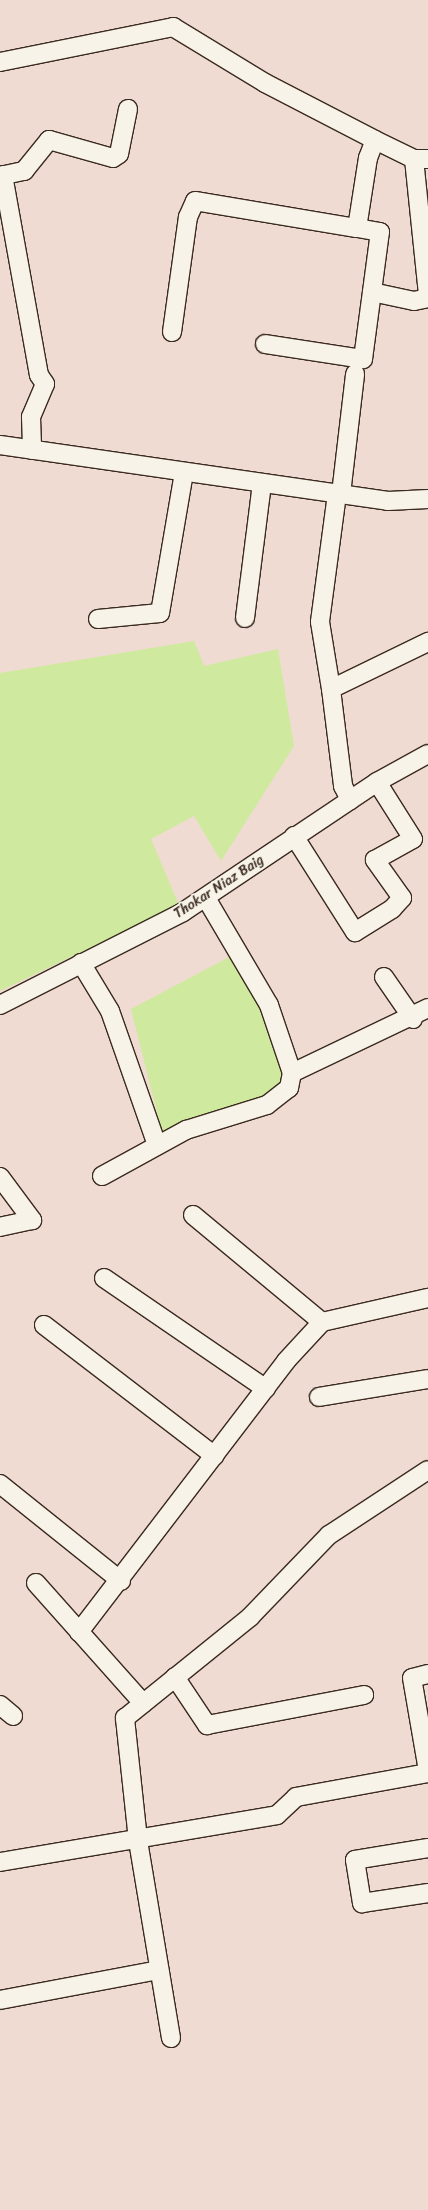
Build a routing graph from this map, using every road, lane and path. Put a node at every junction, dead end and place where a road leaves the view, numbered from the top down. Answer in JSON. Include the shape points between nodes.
{"nodes":[{"id":1,"x":0,"y":62,"type":"edge"},
{"id":2,"x":128,"y":109,"type":"dead end"},
{"id":3,"x":375,"y":140,"type":"junction"},
{"id":4,"x":421,"y":159,"type":"edge"},
{"id":5,"x":1,"y":176,"type":"edge"},
{"id":6,"x":357,"y":228,"type":"junction"},
{"id":7,"x":372,"y":292,"type":"junction"},
{"id":8,"x":428,"y":296,"type":"edge"},
{"id":9,"x":172,"y":332,"type":"dead end"},
{"id":10,"x":265,"y":344,"type":"dead end"},
{"id":11,"x":355,"y":374,"type":"dead end"},
{"id":12,"x":0,"y":446,"type":"edge"},
{"id":13,"x":32,"y":450,"type":"junction"},
{"id":14,"x":184,"y":472,"type":"junction"},
{"id":15,"x":262,"y":483,"type":"junction"},
{"id":16,"x":339,"y":494,"type":"junction"},
{"id":17,"x":428,"y":499,"type":"edge"},
{"id":18,"x":245,"y":618,"type":"dead end"},
{"id":19,"x":98,"y":619,"type":"dead end"},
{"id":20,"x":428,"y":642,"type":"edge"},
{"id":21,"x":331,"y":689,"type":"junction"},
{"id":22,"x":428,"y":754,"type":"edge"},
{"id":23,"x":377,"y":782,"type":"junction"},
{"id":24,"x":350,"y":800,"type":"junction"},
{"id":25,"x":294,"y":836,"type":"junction"},
{"id":26,"x":206,"y":898,"type":"junction"},
{"id":27,"x":80,"y":963,"type":"junction"},
{"id":28,"x":384,"y":977,"type":"dead end"},
{"id":29,"x":0,"y":1004,"type":"edge"},
{"id":30,"x":428,"y":1008,"type":"edge"},
{"id":31,"x":413,"y":1019,"type":"junction"},
{"id":32,"x":292,"y":1073,"type":"junction"},
{"id":33,"x":157,"y":1145,"type":"junction"},
{"id":34,"x":102,"y":1176,"type":"dead end"},
{"id":35,"x":0,"y":1177,"type":"edge"},
{"id":36,"x":193,"y":1215,"type":"dead end"},
{"id":37,"x":0,"y":1227,"type":"edge"},
{"id":38,"x":104,"y":1278,"type":"dead end"},
{"id":39,"x":428,"y":1298,"type":"edge"},
{"id":40,"x":322,"y":1322,"type":"junction"},
{"id":41,"x":44,"y":1325,"type":"dead end"},
{"id":42,"x":428,"y":1379,"type":"edge"},
{"id":43,"x":266,"y":1389,"type":"junction"},
{"id":44,"x":319,"y":1397,"type":"dead end"},
{"id":45,"x":214,"y":1456,"type":"junction"},
{"id":46,"x":428,"y":1470,"type":"edge"},
{"id":47,"x":0,"y":1484,"type":"edge"},
{"id":48,"x":120,"y":1582,"type":"junction"},
{"id":49,"x":36,"y":1583,"type":"dead end"},
{"id":50,"x":79,"y":1632,"type":"junction"},
{"id":51,"x":428,"y":1674,"type":"edge"},
{"id":52,"x":176,"y":1677,"type":"junction"},
{"id":53,"x":364,"y":1695,"type":"dead end"},
{"id":54,"x":143,"y":1702,"type":"junction"},
{"id":55,"x":428,"y":1772,"type":"edge"},
{"id":56,"x":138,"y":1840,"type":"junction"},
{"id":57,"x":428,"y":1848,"type":"edge"},
{"id":58,"x":0,"y":1862,"type":"edge"},
{"id":59,"x":428,"y":1893,"type":"edge"},
{"id":60,"x":159,"y":1970,"type":"junction"},
{"id":61,"x":0,"y":2000,"type":"edge"},
{"id":62,"x":171,"y":2038,"type":"dead end"}],
"edges":[{"from":1,"to":3,"type":"street","via":[[173,27],[265,83]]},
{"from":2,"to":5,"type":"street","via":[[119,154],[113,158],[49,140],[24,170]]},
{"from":3,"to":4,"type":"street"},
{"from":3,"to":6,"type":"street","via":[[368,158]]},
{"from":4,"to":8,"type":"street"},
{"from":5,"to":13,"type":"street","via":[[39,375],[44,384],[31,417]]},
{"from":6,"to":7,"type":"street","via":[[380,232]]},
{"from":6,"to":9,"type":"street","via":[[195,201],[188,217]]},
{"from":7,"to":8,"type":"street","via":[[414,301]]},
{"from":7,"to":10,"type":"street","via":[[363,359]]},
{"from":11,"to":16,"type":"street"},
{"from":12,"to":13,"type":"street"},
{"from":13,"to":14,"type":"street"},
{"from":14,"to":15,"type":"street"},
{"from":14,"to":19,"type":"street","via":[[160,613]]},
{"from":15,"to":16,"type":"street"},
{"from":15,"to":18,"type":"street"},
{"from":16,"to":17,"type":"street","via":[[388,501]]},
{"from":16,"to":21,"type":"street","via":[[320,622]]},
{"from":20,"to":21,"type":"street"},
{"from":21,"to":24,"type":"street","via":[[343,786]]},
{"from":22,"to":23,"type":"street","name":"Thokar Niaz Baig"},
{"from":23,"to":24,"type":"street","name":"Thokar Niaz Baig"},
{"from":23,"to":25,"type":"street","via":[[412,839],[375,860],[402,898],[392,909],[356,932]]},
{"from":24,"to":25,"type":"street","name":"Thokar Niaz Baig"},
{"from":25,"to":26,"type":"street","name":"Thokar Niaz Baig"},
{"from":26,"to":27,"type":"street","name":"Thokar Niaz Baig"},
{"from":26,"to":32,"type":"street","via":[[269,1005]]},
{"from":27,"to":29,"type":"street","name":"Thokar Niaz Baig"},
{"from":27,"to":33,"type":"street","via":[[110,1011]]},
{"from":28,"to":31,"type":"street"},
{"from":30,"to":31,"type":"street"},
{"from":31,"to":32,"type":"street"},
{"from":32,"to":33,"type":"street","via":[[289,1088],[267,1105],[186,1130]]},
{"from":33,"to":34,"type":"street"},
{"from":35,"to":37,"type":"street","via":[[32,1220]]},
{"from":36,"to":40,"type":"street"},
{"from":38,"to":43,"type":"street"},
{"from":39,"to":40,"type":"street"},
{"from":40,"to":43,"type":"street"},
{"from":41,"to":45,"type":"street"},
{"from":42,"to":44,"type":"street"},
{"from":43,"to":45,"type":"street"},
{"from":45,"to":48,"type":"street"},
{"from":46,"to":52,"type":"street","via":[[329,1535],[250,1617]]},
{"from":47,"to":48,"type":"street"},
{"from":48,"to":50,"type":"street"},
{"from":49,"to":50,"type":"street"},
{"from":50,"to":54,"type":"street"},
{"from":51,"to":55,"type":"street","via":[[412,1678]]},
{"from":52,"to":53,"type":"street","via":[[207,1725]]},
{"from":52,"to":54,"type":"street"},
{"from":54,"to":56,"type":"street","via":[[125,1718],[124,1727]]},
{"from":55,"to":56,"type":"street","via":[[296,1797],[277,1815]]},
{"from":56,"to":58,"type":"street"},
{"from":56,"to":60,"type":"street"},
{"from":57,"to":59,"type":"street","via":[[355,1860],[362,1903]]},
{"from":60,"to":61,"type":"street"},
{"from":60,"to":62,"type":"street"}]}
